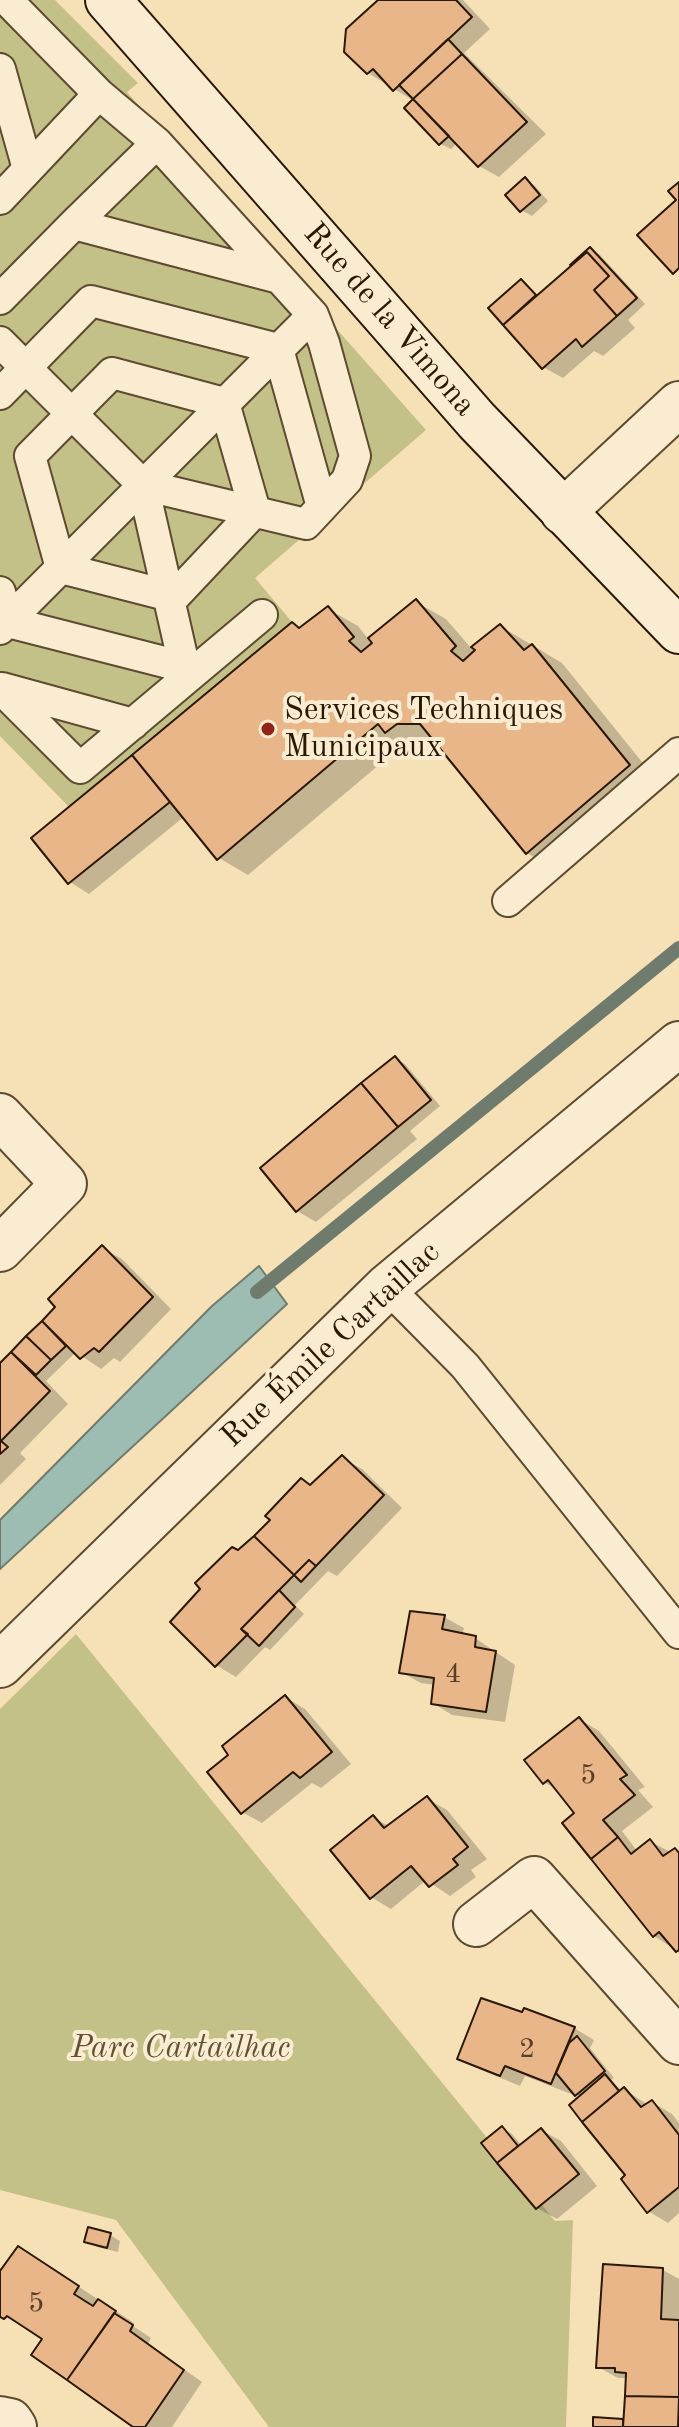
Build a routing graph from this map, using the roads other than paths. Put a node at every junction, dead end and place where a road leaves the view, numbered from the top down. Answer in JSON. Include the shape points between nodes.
{"nodes":[{"id":1,"x":7,"y":0,"type":"edge"},
{"id":2,"x":108,"y":0,"type":"edge"},
{"id":3,"x":0,"y":69,"type":"edge"},
{"id":4,"x":99,"y":94,"type":"junction"},
{"id":5,"x":157,"y":143,"type":"junction"},
{"id":6,"x":28,"y":169,"type":"junction"},
{"id":7,"x":0,"y":199,"type":"edge"},
{"id":8,"x":74,"y":224,"type":"junction"},
{"id":9,"x":279,"y":278,"type":"junction"},
{"id":10,"x":0,"y":299,"type":"edge"},
{"id":11,"x":313,"y":315,"type":"junction"},
{"id":12,"x":0,"y":342,"type":"edge"},
{"id":13,"x":278,"y":349,"type":"junction"},
{"id":14,"x":26,"y":368,"type":"junction"},
{"id":15,"x":0,"y":394,"type":"edge"},
{"id":16,"x":224,"y":403,"type":"junction"},
{"id":17,"x":679,"y":404,"type":"edge"},
{"id":18,"x":72,"y":414,"type":"junction"},
{"id":19,"x":143,"y":485,"type":"junction"},
{"id":20,"x":322,"y":507,"type":"junction"},
{"id":21,"x":255,"y":511,"type":"junction"},
{"id":22,"x":563,"y":512,"type":"junction"},
{"id":23,"x":61,"y":568,"type":"junction"},
{"id":24,"x":0,"y":592,"type":"edge"},
{"id":25,"x":168,"y":595,"type":"junction"},
{"id":26,"x":262,"y":615,"type":"dead end"},
{"id":27,"x":4,"y":626,"type":"edge"},
{"id":28,"x":679,"y":631,"type":"edge"},
{"id":29,"x":186,"y":673,"type":"junction"},
{"id":30,"x":0,"y":688,"type":"edge"},
{"id":31,"x":133,"y":724,"type":"junction"},
{"id":32,"x":679,"y":753,"type":"edge"},
{"id":33,"x":508,"y":901,"type":"dead end"},
{"id":34,"x":679,"y":1044,"type":"edge"},
{"id":35,"x":0,"y":1116,"type":"edge"},
{"id":36,"x":0,"y":1249,"type":"edge"},
{"id":37,"x":387,"y":1287,"type":"junction"},
{"id":38,"x":679,"y":1633,"type":"edge"},
{"id":39,"x":8,"y":1640,"type":"edge"},
{"id":40,"x":476,"y":1924,"type":"dead end"},
{"id":41,"x":679,"y":2042,"type":"edge"},
{"id":42,"x":0,"y":2419,"type":"edge"},
{"id":43,"x":14,"y":2427,"type":"edge"}],
"edges":[{"from":1,"to":4,"type":"lane"},
{"from":2,"to":22,"type":"street","name":"Rue de la Vimona"},
{"from":3,"to":6,"type":"lane"},
{"from":4,"to":5,"type":"lane"},
{"from":4,"to":6,"type":"lane"},
{"from":5,"to":8,"type":"lane"},
{"from":5,"to":9,"type":"lane"},
{"from":6,"to":7,"type":"lane"},
{"from":8,"to":9,"type":"lane"},
{"from":8,"to":10,"type":"lane"},
{"from":9,"to":11,"type":"lane"},
{"from":11,"to":13,"type":"lane"},
{"from":11,"to":20,"type":"lane","via":[[355,456],[347,480]]},
{"from":12,"to":14,"type":"lane"},
{"from":13,"to":14,"type":"lane","via":[[91,301]]},
{"from":13,"to":16,"type":"lane"},
{"from":13,"to":20,"type":"lane"},
{"from":14,"to":15,"type":"lane"},
{"from":14,"to":18,"type":"lane"},
{"from":16,"to":18,"type":"lane","via":[[112,373]]},
{"from":16,"to":19,"type":"lane"},
{"from":16,"to":21,"type":"lane"},
{"from":17,"to":22,"type":"street"},
{"from":18,"to":19,"type":"lane"},
{"from":18,"to":23,"type":"lane","via":[[30,456]]},
{"from":19,"to":21,"type":"lane"},
{"from":19,"to":23,"type":"lane"},
{"from":19,"to":25,"type":"lane"},
{"from":20,"to":21,"type":"lane","via":[[306,524]]},
{"from":21,"to":25,"type":"lane","via":[[174,597]]},
{"from":22,"to":28,"type":"street","name":"Rue de la Vimona"},
{"from":23,"to":25,"type":"lane"},
{"from":23,"to":27,"type":"lane"},
{"from":24,"to":27,"type":"lane"},
{"from":25,"to":29,"type":"lane"},
{"from":26,"to":29,"type":"lane"},
{"from":27,"to":29,"type":"lane"},
{"from":29,"to":31,"type":"lane"},
{"from":30,"to":31,"type":"lane"},
{"from":30,"to":31,"type":"lane","via":[[80,768]]},
{"from":32,"to":33,"type":"lane"},
{"from":34,"to":37,"type":"street","name":"Rue Émile Cartaillac"},
{"from":35,"to":36,"type":"street","via":[[64,1184]]},
{"from":37,"to":38,"type":"lane","via":[[465,1366]]},
{"from":37,"to":39,"type":"street","name":"Rue Émile Cartaillac"},
{"from":40,"to":41,"type":"street","via":[[534,1879]]},
{"from":42,"to":43,"type":"street"}]}
